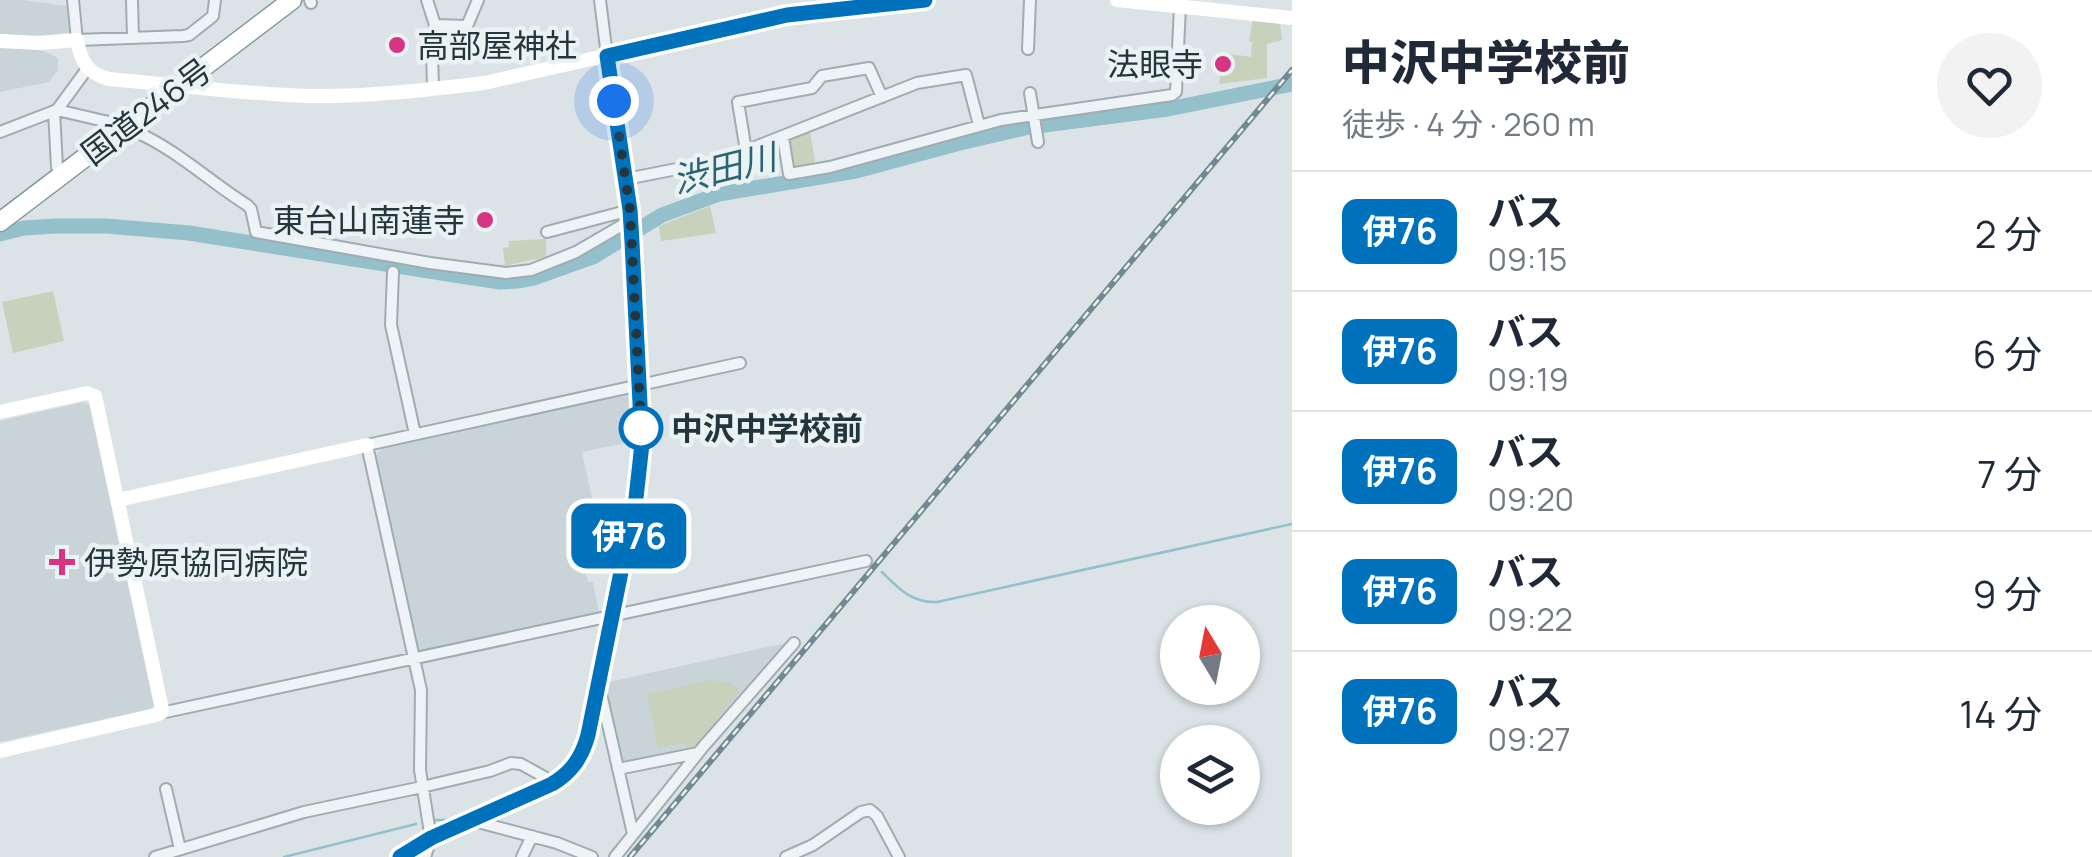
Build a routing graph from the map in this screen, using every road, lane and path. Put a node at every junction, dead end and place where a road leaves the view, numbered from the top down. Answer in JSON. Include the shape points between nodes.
{"nodes":[{"id":1,"x":73,"y":0,"type":"edge"},
{"id":2,"x":132,"y":0,"type":"edge"},
{"id":3,"x":215,"y":0,"type":"edge"},
{"id":4,"x":427,"y":0,"type":"edge"},
{"id":5,"x":478,"y":0,"type":"edge"},
{"id":6,"x":600,"y":0,"type":"edge"},
{"id":7,"x":924,"y":0,"type":"edge"},
{"id":8,"x":1030,"y":0,"type":"edge"},
{"id":9,"x":1117,"y":0,"type":"edge"},
{"id":10,"x":304,"y":1,"type":"edge"},
{"id":11,"x":1204,"y":4,"type":"edge"},
{"id":12,"x":1180,"y":6,"type":"junction"},
{"id":13,"x":1292,"y":18,"type":"edge"},
{"id":14,"x":435,"y":26,"type":"junction"},
{"id":15,"x":132,"y":38,"type":"junction"},
{"id":16,"x":0,"y":40,"type":"edge"},
{"id":17,"x":77,"y":40,"type":"junction"},
{"id":18,"x":1028,"y":49,"type":"dead end"},
{"id":19,"x":607,"y":56,"type":"junction"},
{"id":20,"x":87,"y":69,"type":"junction"},
{"id":21,"x":179,"y":86,"type":"junction"},
{"id":22,"x":433,"y":90,"type":"junction"},
{"id":23,"x":1030,"y":93,"type":"dead end"},
{"id":24,"x":882,"y":97,"type":"junction"},
{"id":25,"x":55,"y":111,"type":"junction"},
{"id":26,"x":1033,"y":116,"type":"junction"},
{"id":27,"x":113,"y":123,"type":"dead end"},
{"id":28,"x":979,"y":126,"type":"junction"},
{"id":29,"x":0,"y":132,"type":"edge"},
{"id":30,"x":136,"y":132,"type":"dead end"},
{"id":31,"x":783,"y":138,"type":"junction"},
{"id":32,"x":1038,"y":142,"type":"dead end"},
{"id":33,"x":746,"y":151,"type":"junction"},
{"id":34,"x":61,"y":175,"type":"junction"},
{"id":35,"x":626,"y":180,"type":"junction"},
{"id":36,"x":631,"y":218,"type":"junction"},
{"id":37,"x":0,"y":222,"type":"edge"},
{"id":38,"x":547,"y":232,"type":"dead end"},
{"id":39,"x":393,"y":272,"type":"dead end"},
{"id":40,"x":740,"y":363,"type":"dead end"},
{"id":41,"x":639,"y":385,"type":"junction"},
{"id":42,"x":0,"y":412,"type":"edge"},
{"id":43,"x":415,"y":434,"type":"junction"},
{"id":44,"x":366,"y":445,"type":"junction"},
{"id":45,"x":118,"y":500,"type":"junction"},
{"id":46,"x":866,"y":561,"type":"dead end"},
{"id":47,"x":613,"y":614,"type":"junction"},
{"id":48,"x":794,"y":643,"type":"dead end"},
{"id":49,"x":415,"y":658,"type":"junction"},
{"id":50,"x":596,"y":695,"type":"junction"},
{"id":51,"x":161,"y":713,"type":"junction"},
{"id":52,"x":0,"y":750,"type":"edge"},
{"id":53,"x":698,"y":753,"type":"junction"},
{"id":54,"x":618,"y":769,"type":"junction"},
{"id":55,"x":552,"y":784,"type":"junction"},
{"id":56,"x":422,"y":787,"type":"junction"},
{"id":57,"x":166,"y":789,"type":"dead end"},
{"id":58,"x":473,"y":820,"type":"junction"},
{"id":59,"x":633,"y":834,"type":"junction"},
{"id":60,"x":532,"y":836,"type":"junction"},
{"id":61,"x":431,"y":838,"type":"junction"},
{"id":62,"x":180,"y":850,"type":"junction"},
{"id":63,"x":155,"y":857,"type":"edge"},
{"id":64,"x":400,"y":857,"type":"edge"},
{"id":65,"x":425,"y":857,"type":"edge"},
{"id":66,"x":522,"y":857,"type":"edge"},
{"id":67,"x":592,"y":857,"type":"edge"},
{"id":68,"x":616,"y":857,"type":"edge"},
{"id":69,"x":786,"y":857,"type":"edge"},
{"id":70,"x":899,"y":857,"type":"edge"}],
"edges":[{"from":1,"to":17,"type":"street"},
{"from":2,"to":15,"type":"street"},
{"from":3,"to":15,"type":"street","via":[[213,16],[189,35]]},
{"from":4,"to":14,"type":"street"},
{"from":5,"to":14,"type":"street","via":[[468,26]]},
{"from":6,"to":19,"type":"street"},
{"from":7,"to":19,"type":"street","via":[[787,15]]},
{"from":8,"to":18,"type":"street"},
{"from":9,"to":12,"type":"street"},
{"from":10,"to":21,"type":"highway","name":"国道246号"},
{"from":11,"to":12,"type":"street"},
{"from":11,"to":13,"type":"street"},
{"from":12,"to":26,"type":"street","via":[[1172,95]]},
{"from":14,"to":22,"type":"street"},
{"from":15,"to":17,"type":"street"},
{"from":16,"to":17,"type":"street"},
{"from":17,"to":20,"type":"street"},
{"from":19,"to":22,"type":"street"},
{"from":19,"to":35,"type":"street"},
{"from":20,"to":21,"type":"street","via":[[109,79]]},
{"from":20,"to":25,"type":"street"},
{"from":21,"to":22,"type":"street","via":[[309,96]]},
{"from":21,"to":34,"type":"highway","name":"国道246号"},
{"from":23,"to":26,"type":"street"},
{"from":24,"to":28,"type":"street","via":[[966,75]]},
{"from":24,"to":31,"type":"street"},
{"from":24,"to":33,"type":"street","via":[[869,68],[822,76],[812,88],[738,102]]},
{"from":25,"to":27,"type":"street"},
{"from":25,"to":29,"type":"street"},
{"from":25,"to":34,"type":"street"},
{"from":26,"to":28,"type":"street"},
{"from":26,"to":32,"type":"street"},
{"from":28,"to":31,"type":"street","via":[[789,174]]},
{"from":30,"to":36,"type":"street","via":[[251,208],[256,232],[395,257],[521,272],[576,252]]},
{"from":31,"to":33,"type":"street"},
{"from":33,"to":35,"type":"street"},
{"from":34,"to":37,"type":"highway","name":"国道246号"},
{"from":35,"to":36,"type":"street"},
{"from":36,"to":38,"type":"street"},
{"from":36,"to":41,"type":"street"},
{"from":39,"to":43,"type":"street","via":[[391,326]]},
{"from":40,"to":41,"type":"street"},
{"from":41,"to":43,"type":"street"},
{"from":41,"to":47,"type":"street","via":[[641,464]]},
{"from":42,"to":45,"type":"street","via":[[93,394]]},
{"from":43,"to":44,"type":"street"},
{"from":44,"to":45,"type":"street"},
{"from":44,"to":49,"type":"street"},
{"from":45,"to":51,"type":"street"},
{"from":46,"to":47,"type":"street"},
{"from":47,"to":49,"type":"street"},
{"from":47,"to":50,"type":"street"},
{"from":48,"to":53,"type":"street"},
{"from":49,"to":51,"type":"street"},
{"from":49,"to":56,"type":"street","via":[[422,690]]},
{"from":50,"to":54,"type":"street"},
{"from":50,"to":55,"type":"street","via":[[583,752]]},
{"from":51,"to":52,"type":"street"},
{"from":53,"to":54,"type":"street"},
{"from":53,"to":59,"type":"street"},
{"from":54,"to":59,"type":"street"},
{"from":55,"to":56,"type":"street","via":[[516,762]]},
{"from":55,"to":58,"type":"street"},
{"from":56,"to":61,"type":"street"},
{"from":56,"to":62,"type":"street","via":[[304,812]]},
{"from":57,"to":62,"type":"street"},
{"from":58,"to":60,"type":"street"},
{"from":58,"to":61,"type":"street"},
{"from":59,"to":68,"type":"street"},
{"from":60,"to":66,"type":"street"},
{"from":60,"to":67,"type":"street"},
{"from":61,"to":64,"type":"street"},
{"from":61,"to":65,"type":"street"},
{"from":62,"to":63,"type":"street"},
{"from":69,"to":70,"type":"street","via":[[870,810]]}]}
